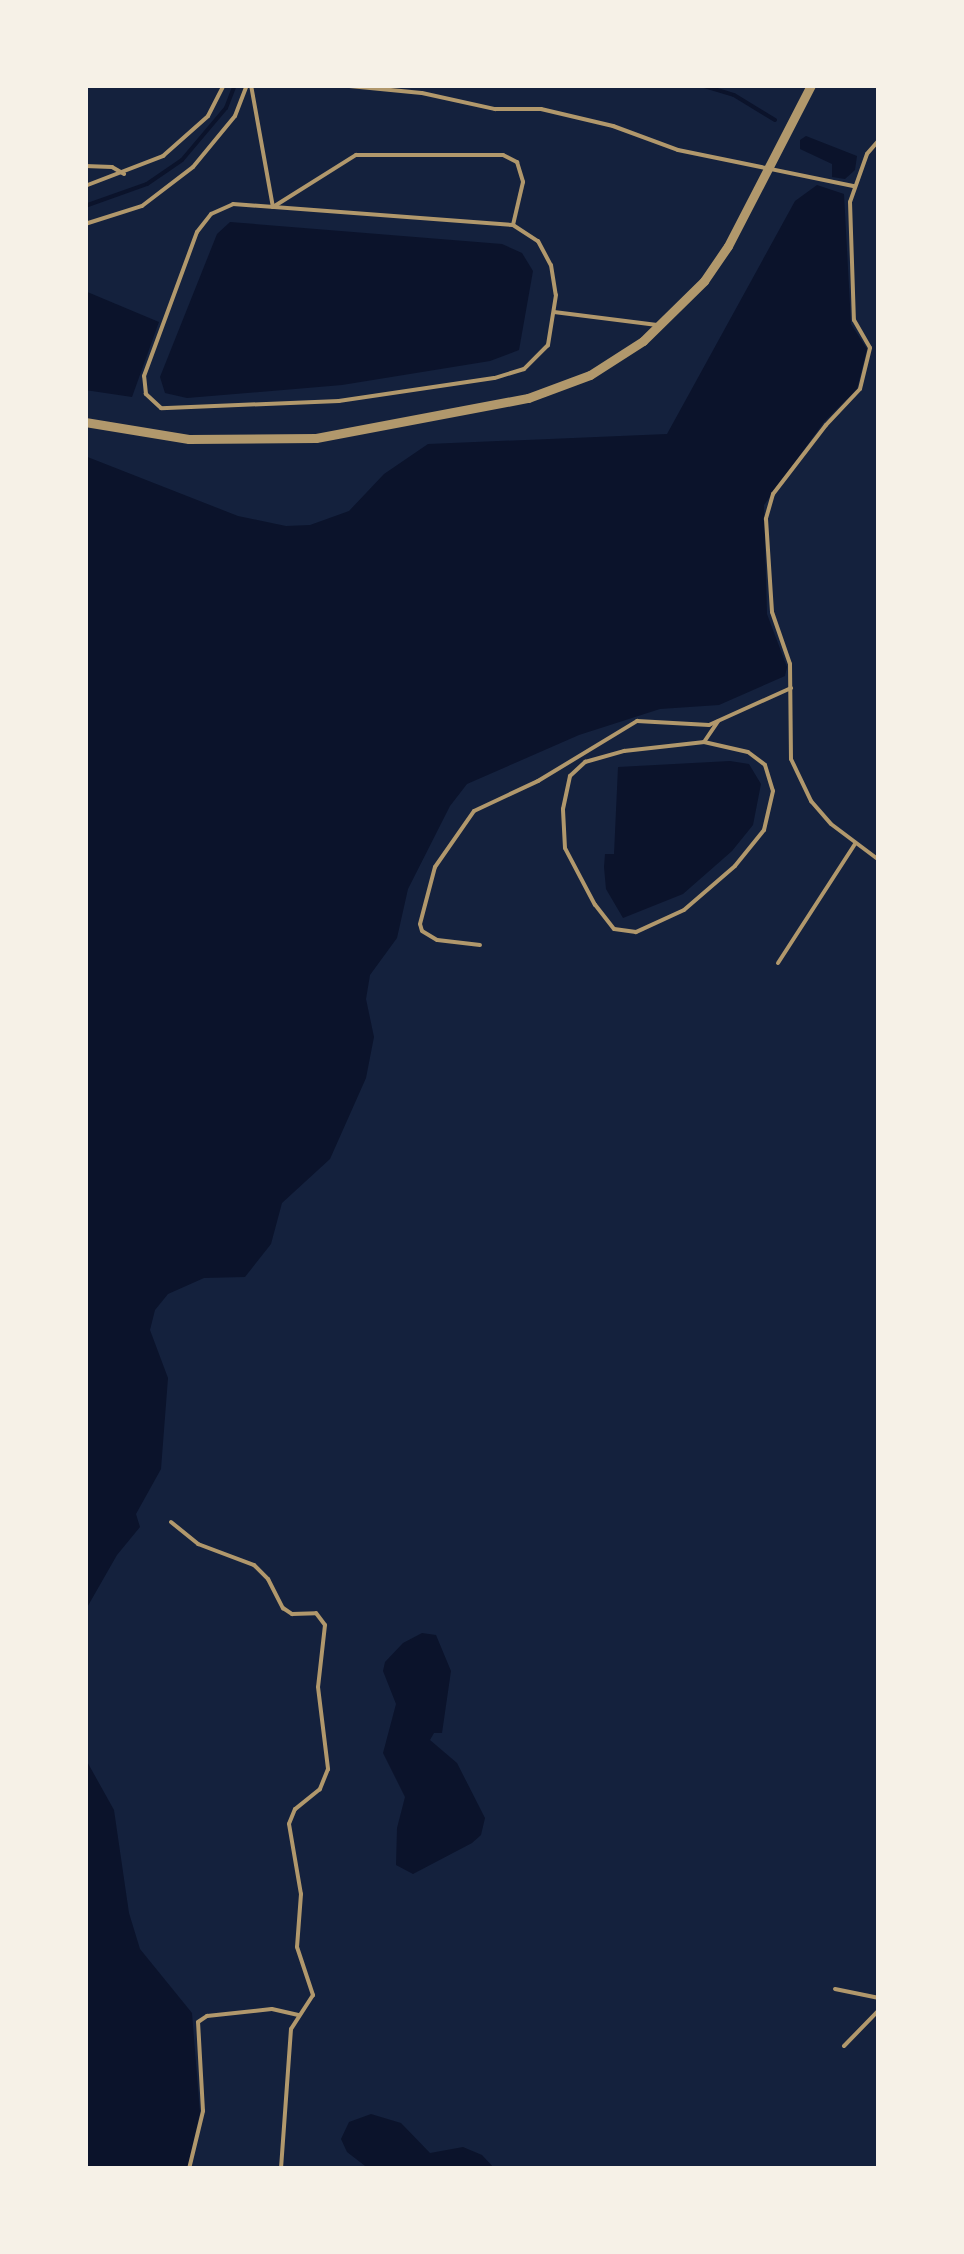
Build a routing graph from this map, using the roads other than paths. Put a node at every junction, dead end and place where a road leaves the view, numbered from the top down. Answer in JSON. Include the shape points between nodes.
{"nodes":[{"id":1,"x":224,"y":85,"type":"edge"},
{"id":2,"x":249,"y":85,"type":"edge"},
{"id":3,"x":339,"y":85,"type":"edge"},
{"id":4,"x":811,"y":85,"type":"edge"},
{"id":5,"x":879,"y":140,"type":"edge"},
{"id":6,"x":85,"y":166,"type":"edge"},
{"id":7,"x":767,"y":171,"type":"junction"},
{"id":8,"x":124,"y":174,"type":"junction"},
{"id":9,"x":85,"y":186,"type":"edge"},
{"id":10,"x":854,"y":186,"type":"junction"},
{"id":11,"x":274,"y":207,"type":"junction"},
{"id":12,"x":85,"y":224,"type":"edge"},
{"id":13,"x":514,"y":225,"type":"junction"},
{"id":14,"x":554,"y":312,"type":"junction"},
{"id":15,"x":661,"y":326,"type":"junction"},
{"id":16,"x":85,"y":422,"type":"edge"},
{"id":17,"x":791,"y":688,"type":"junction"},
{"id":18,"x":718,"y":722,"type":"junction"},
{"id":19,"x":704,"y":742,"type":"junction"},
{"id":20,"x":855,"y":844,"type":"junction"},
{"id":21,"x":879,"y":860,"type":"edge"},
{"id":22,"x":480,"y":945,"type":"dead end"},
{"id":23,"x":778,"y":963,"type":"dead end"},
{"id":24,"x":171,"y":1522,"type":"dead end"},
{"id":25,"x":835,"y":1989,"type":"dead end"},
{"id":26,"x":879,"y":1998,"type":"edge"},
{"id":27,"x":879,"y":2010,"type":"edge"},
{"id":28,"x":298,"y":2014,"type":"junction"},
{"id":29,"x":844,"y":2046,"type":"dead end"},
{"id":30,"x":189,"y":2169,"type":"edge"},
{"id":31,"x":281,"y":2169,"type":"edge"}],
"edges":[{"from":1,"to":8,"type":"lane","via":[[188,138]]},
{"from":2,"to":11,"type":"lane"},
{"from":2,"to":12,"type":"lane","via":[[193,168],[149,203]]},
{"from":3,"to":7,"type":"lane","via":[[557,112]]},
{"from":4,"to":7,"type":"street"},
{"from":5,"to":10,"type":"lane"},
{"from":6,"to":8,"type":"lane"},
{"from":7,"to":10,"type":"lane"},
{"from":7,"to":15,"type":"street","via":[[704,281]]},
{"from":8,"to":9,"type":"lane"},
{"from":10,"to":17,"type":"lane","via":[[854,320],[870,348],[860,389],[774,494],[766,518],[772,612]]},
{"from":11,"to":13,"type":"lane"},
{"from":11,"to":13,"type":"lane","via":[[356,155],[503,155],[521,171]]},
{"from":11,"to":14,"type":"lane","via":[[233,204],[202,223],[144,376],[151,403],[172,409],[319,403],[494,378],[524,370],[543,353]]},
{"from":13,"to":14,"type":"lane","via":[[546,252]]},
{"from":14,"to":15,"type":"lane"},
{"from":15,"to":16,"type":"street","via":[[617,360],[563,387],[358,432],[226,441]]},
{"from":17,"to":18,"type":"lane"},
{"from":17,"to":20,"type":"lane","via":[[788,737],[799,780],[830,824]]},
{"from":18,"to":19,"type":"lane"},
{"from":18,"to":22,"type":"lane","via":[[637,722],[474,811],[435,867],[420,924],[436,940]]},
{"from":19,"to":19,"type":"lane","via":[[624,751],[585,762],[570,776],[565,848],[614,929],[636,932],[684,910],[764,830],[773,791],[765,765],[748,752]]},
{"from":20,"to":21,"type":"lane"},
{"from":20,"to":23,"type":"lane"},
{"from":24,"to":28,"type":"lane","via":[[198,1544],[254,1564],[283,1608],[316,1614],[325,1624],[318,1688],[328,1769],[289,1824],[301,1894],[296,1947],[313,1988],[312,2000]]},
{"from":25,"to":26,"type":"lane"},
{"from":27,"to":29,"type":"lane"},
{"from":28,"to":30,"type":"lane","via":[[272,2009],[198,2022],[202,2116]]},
{"from":28,"to":31,"type":"lane","via":[[288,2043]]}]}
